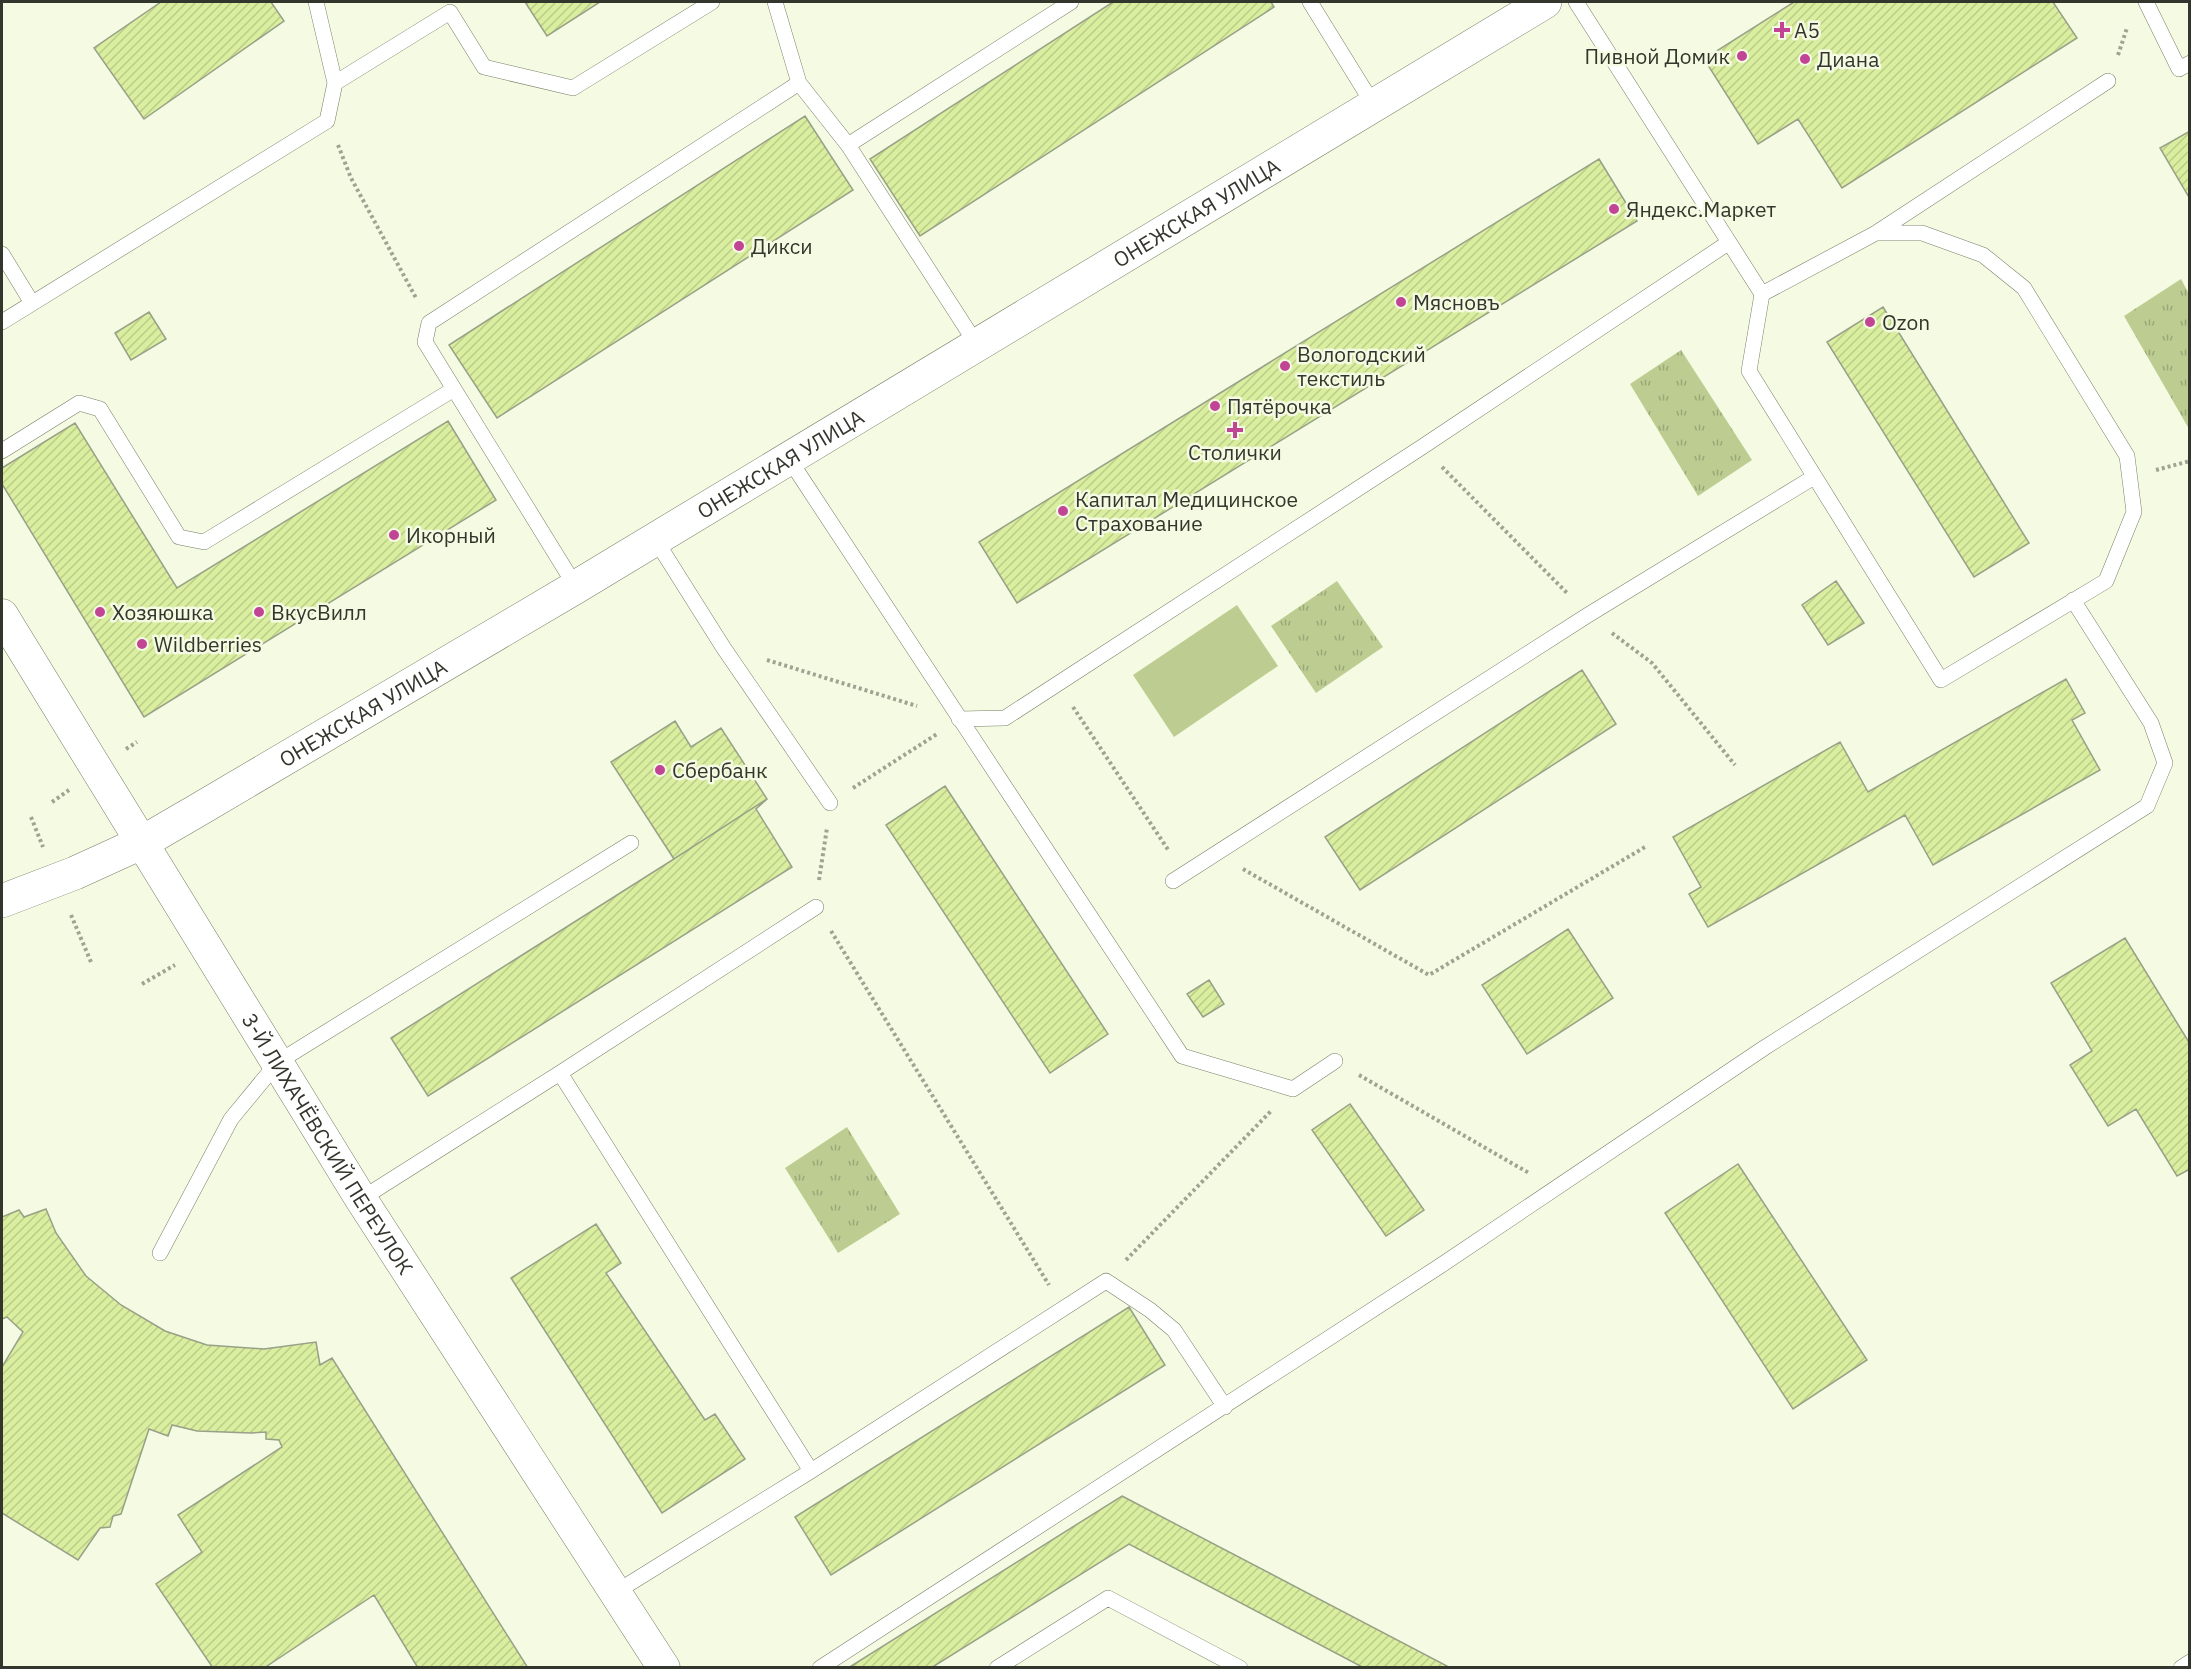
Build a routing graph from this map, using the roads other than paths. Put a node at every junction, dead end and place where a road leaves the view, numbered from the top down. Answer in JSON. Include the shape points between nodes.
{"nodes":[{"id":1,"x":316,"y":2,"type":"edge"},
{"id":2,"x":712,"y":2,"type":"edge"},
{"id":3,"x":775,"y":2,"type":"edge"},
{"id":4,"x":1071,"y":2,"type":"edge"},
{"id":5,"x":1310,"y":2,"type":"edge"},
{"id":6,"x":1545,"y":2,"type":"edge"},
{"id":7,"x":1576,"y":2,"type":"edge"},
{"id":8,"x":2146,"y":2,"type":"edge"},
{"id":9,"x":448,"y":7,"type":"edge"},
{"id":10,"x":2190,"y":63,"type":"edge"},
{"id":11,"x":2108,"y":81,"type":"road end"},
{"id":12,"x":335,"y":83,"type":"junction"},
{"id":13,"x":799,"y":83,"type":"junction"},
{"id":14,"x":1373,"y":104,"type":"junction"},
{"id":15,"x":848,"y":145,"type":"junction"},
{"id":16,"x":1876,"y":233,"type":"junction"},
{"id":17,"x":1728,"y":243,"type":"junction"},
{"id":18,"x":2,"y":254,"type":"edge"},
{"id":19,"x":1762,"y":294,"type":"junction"},
{"id":20,"x":32,"y":303,"type":"junction"},
{"id":21,"x":2,"y":322,"type":"edge"},
{"id":22,"x":977,"y":345,"type":"junction"},
{"id":23,"x":454,"y":389,"type":"junction"},
{"id":24,"x":2,"y":451,"type":"edge"},
{"id":25,"x":789,"y":459,"type":"junction"},
{"id":26,"x":1814,"y":477,"type":"junction"},
{"id":27,"x":655,"y":539,"type":"junction"},
{"id":28,"x":576,"y":587,"type":"junction"},
{"id":29,"x":2073,"y":600,"type":"junction"},
{"id":30,"x":2,"y":615,"type":"edge"},
{"id":31,"x":959,"y":719,"type":"junction"},
{"id":32,"x":830,"y":803,"type":"road end"},
{"id":33,"x":143,"y":842,"type":"junction"},
{"id":34,"x":631,"y":843,"type":"dead end"},
{"id":35,"x":1179,"y":878,"type":"road end"},
{"id":36,"x":2,"y":901,"type":"edge"},
{"id":37,"x":816,"y":907,"type":"road end"},
{"id":38,"x":1335,"y":1061,"type":"road end"},
{"id":39,"x":278,"y":1062,"type":"junction"},
{"id":40,"x":560,"y":1073,"type":"junction"},
{"id":41,"x":361,"y":1199,"type":"junction"},
{"id":42,"x":160,"y":1253,"type":"dead end"},
{"id":43,"x":1225,"y":1407,"type":"junction"},
{"id":44,"x":811,"y":1472,"type":"junction"},
{"id":45,"x":616,"y":1592,"type":"junction"},
{"id":46,"x":2190,"y":1662,"type":"edge"},
{"id":47,"x":664,"y":1668,"type":"edge"},
{"id":48,"x":820,"y":1668,"type":"edge"},
{"id":49,"x":997,"y":1668,"type":"edge"},
{"id":50,"x":1240,"y":1668,"type":"edge"},
{"id":51,"x":2181,"y":1668,"type":"edge"}],
"edges":[{"from":1,"to":12,"type":"lane"},
{"from":2,"to":9,"type":"lane","via":[[573,88],[484,67]]},
{"from":3,"to":13,"type":"lane"},
{"from":4,"to":15,"type":"lane"},
{"from":5,"to":14,"type":"lane"},
{"from":6,"to":14,"type":"main road","name":"ОНЕЖСКАЯ УЛИЦА"},
{"from":7,"to":17,"type":"lane"},
{"from":8,"to":10,"type":"lane","via":[[2179,69]]},
{"from":9,"to":12,"type":"lane"},
{"from":11,"to":16,"type":"lane"},
{"from":12,"to":20,"type":"lane","via":[[327,120]]},
{"from":13,"to":15,"type":"lane"},
{"from":13,"to":23,"type":"lane","via":[[429,323],[425,342]]},
{"from":14,"to":22,"type":"main road","name":"ОНЕЖСКАЯ УЛИЦА"},
{"from":15,"to":22,"type":"lane"},
{"from":16,"to":19,"type":"lane"},
{"from":16,"to":29,"type":"lane","via":[[1922,233],[1983,255],[2024,288],[2127,456],[2134,512],[2106,581]]},
{"from":17,"to":19,"type":"lane"},
{"from":17,"to":31,"type":"lane","via":[[1005,718]]},
{"from":18,"to":20,"type":"lane"},
{"from":19,"to":26,"type":"lane","via":[[1749,371]]},
{"from":20,"to":21,"type":"lane"},
{"from":22,"to":25,"type":"main road","name":"ОНЕЖСКАЯ УЛИЦА"},
{"from":23,"to":24,"type":"lane","via":[[204,542],[179,537],[100,409],[79,404]]},
{"from":23,"to":28,"type":"lane"},
{"from":25,"to":27,"type":"main road","name":"ОНЕЖСКАЯ УЛИЦА"},
{"from":25,"to":31,"type":"lane"},
{"from":26,"to":29,"type":"lane","via":[[1941,680]]},
{"from":26,"to":35,"type":"lane","via":[[1588,615]]},
{"from":27,"to":28,"type":"main road","name":"ОНЕЖСКАЯ УЛИЦА"},
{"from":27,"to":32,"type":"lane"},
{"from":28,"to":33,"type":"main road","name":"ОНЕЖСКАЯ УЛИЦА"},
{"from":29,"to":43,"type":"lane","via":[[2151,723],[2165,763],[2147,806],[1764,1048]]},
{"from":30,"to":33,"type":"street","name":"3-Й ЛИХАЧЁВСКИЙ ПЕРЕУЛОК"},
{"from":31,"to":38,"type":"lane","via":[[1182,1056],[1293,1089]]},
{"from":33,"to":36,"type":"main road","name":"ОНЕЖСКАЯ УЛИЦА"},
{"from":33,"to":39,"type":"street","name":"3-Й ЛИХАЧЁВСКИЙ ПЕРЕУЛОК"},
{"from":34,"to":39,"type":"lane"},
{"from":37,"to":40,"type":"lane"},
{"from":39,"to":41,"type":"street","name":"3-Й ЛИХАЧЁВСКИЙ ПЕРЕУЛОК"},
{"from":39,"to":42,"type":"lane","via":[[231,1119]]},
{"from":40,"to":41,"type":"lane"},
{"from":40,"to":44,"type":"lane"},
{"from":41,"to":45,"type":"street","name":"3-Й ЛИХАЧЁВСКИЙ ПЕРЕУЛОК"},
{"from":43,"to":44,"type":"lane","via":[[1174,1330],[1106,1281]]},
{"from":43,"to":48,"type":"lane"},
{"from":44,"to":45,"type":"lane"},
{"from":45,"to":47,"type":"street","name":"3-Й ЛИХАЧЁВСКИЙ ПЕРЕУЛОК"},
{"from":46,"to":51,"type":"lane"},
{"from":49,"to":50,"type":"lane","via":[[1108,1598]]}]}
